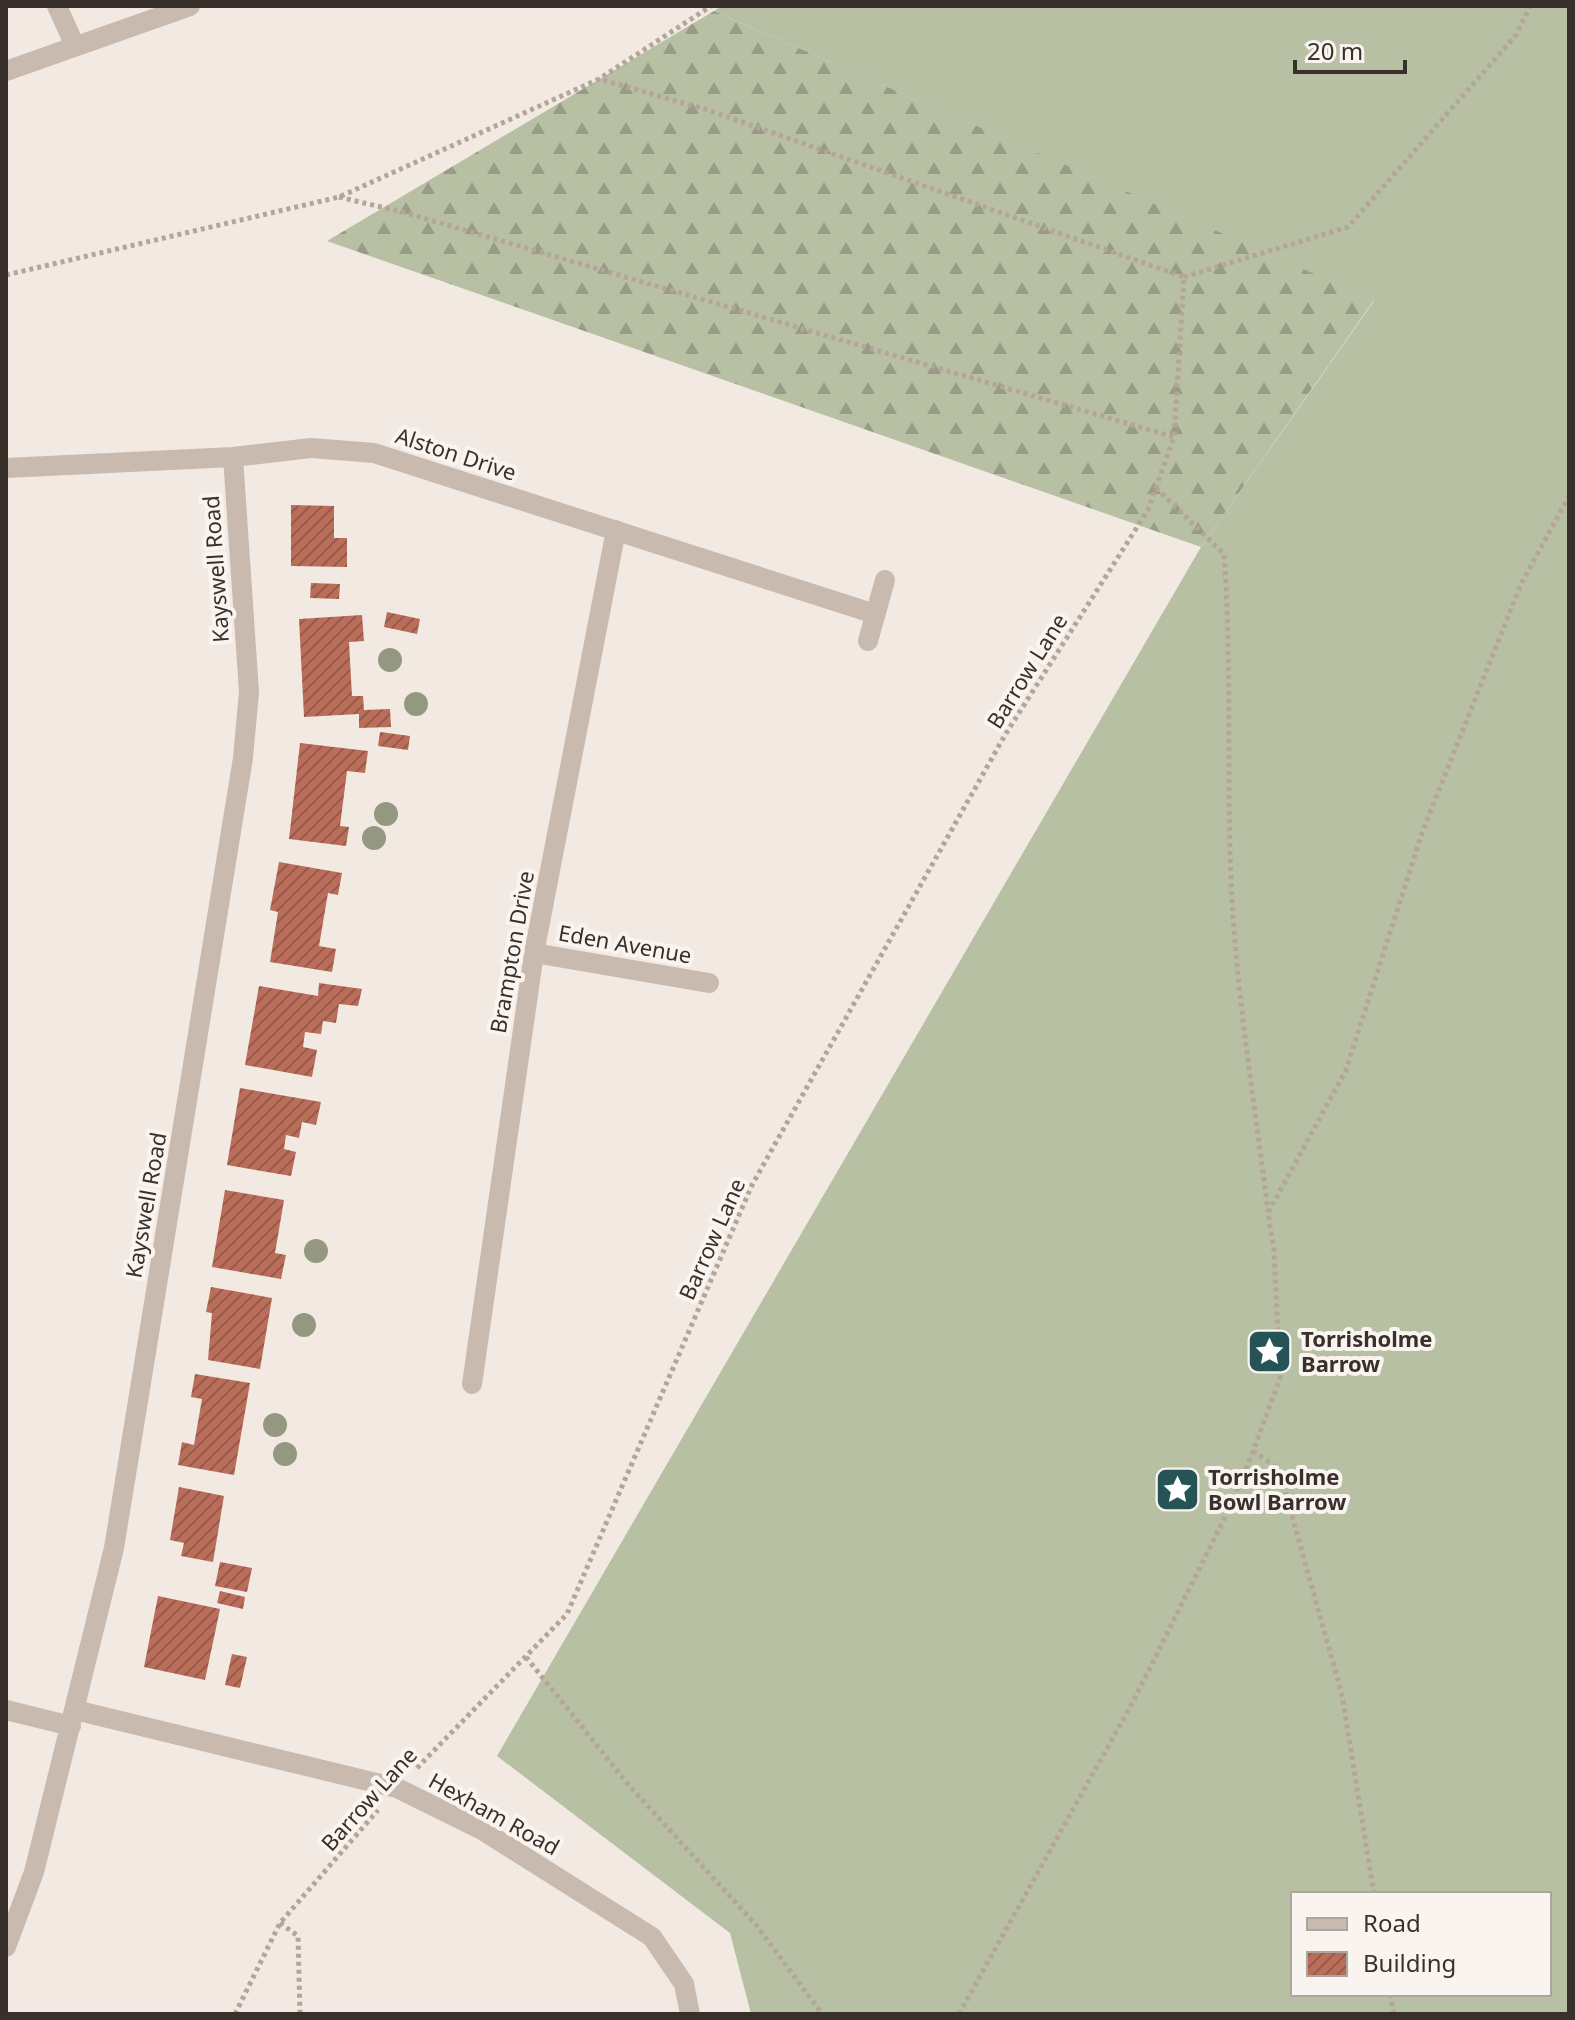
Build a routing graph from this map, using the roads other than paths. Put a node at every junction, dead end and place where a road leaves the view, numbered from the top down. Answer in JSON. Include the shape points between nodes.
{"nodes":[{"id":1,"x":57,"y":6,"type":"edge"},
{"id":2,"x":190,"y":6,"type":"edge"},
{"id":3,"x":75,"y":46,"type":"junction"},
{"id":4,"x":6,"y":71,"type":"edge"},
{"id":5,"x":233,"y":457,"type":"junction"},
{"id":6,"x":6,"y":468,"type":"edge"},
{"id":7,"x":616,"y":530,"type":"junction"},
{"id":8,"x":885,"y":580,"type":"dead end"},
{"id":9,"x":875,"y":614,"type":"junction"},
{"id":10,"x":868,"y":641,"type":"dead end"},
{"id":11,"x":534,"y":953,"type":"junction"},
{"id":12,"x":709,"y":983,"type":"dead end"},
{"id":13,"x":472,"y":1384,"type":"dead end"},
{"id":14,"x":6,"y":1710,"type":"edge"},
{"id":15,"x":73,"y":1718,"type":"junction"},
{"id":16,"x":6,"y":1947,"type":"edge"},
{"id":17,"x":690,"y":2014,"type":"edge"}],
"edges":[{"from":1,"to":3,"type":"street"},
{"from":2,"to":3,"type":"street"},
{"from":3,"to":4,"type":"street"},
{"from":5,"to":6,"type":"street","name":"Alston Drive"},
{"from":5,"to":7,"type":"street","name":"Alston Drive","via":[[311,448],[374,453]]},
{"from":5,"to":15,"type":"street","name":"Kayswell Road","via":[[249,692],[243,758],[114,1548]]},
{"from":7,"to":9,"type":"street","name":"Alston Drive"},
{"from":7,"to":11,"type":"street","name":"Brampton Drive"},
{"from":8,"to":9,"type":"street"},
{"from":9,"to":10,"type":"street"},
{"from":11,"to":12,"type":"street","name":"Eden Avenue"},
{"from":11,"to":13,"type":"street","name":"Brampton Drive"},
{"from":14,"to":15,"type":"street","name":"Hexham Road"},
{"from":15,"to":16,"type":"street","name":"Kayswell Road","via":[[34,1872]]},
{"from":15,"to":17,"type":"street","name":"Hexham Road","via":[[397,1788],[482,1830],[652,1937],[684,1984]]}]}
